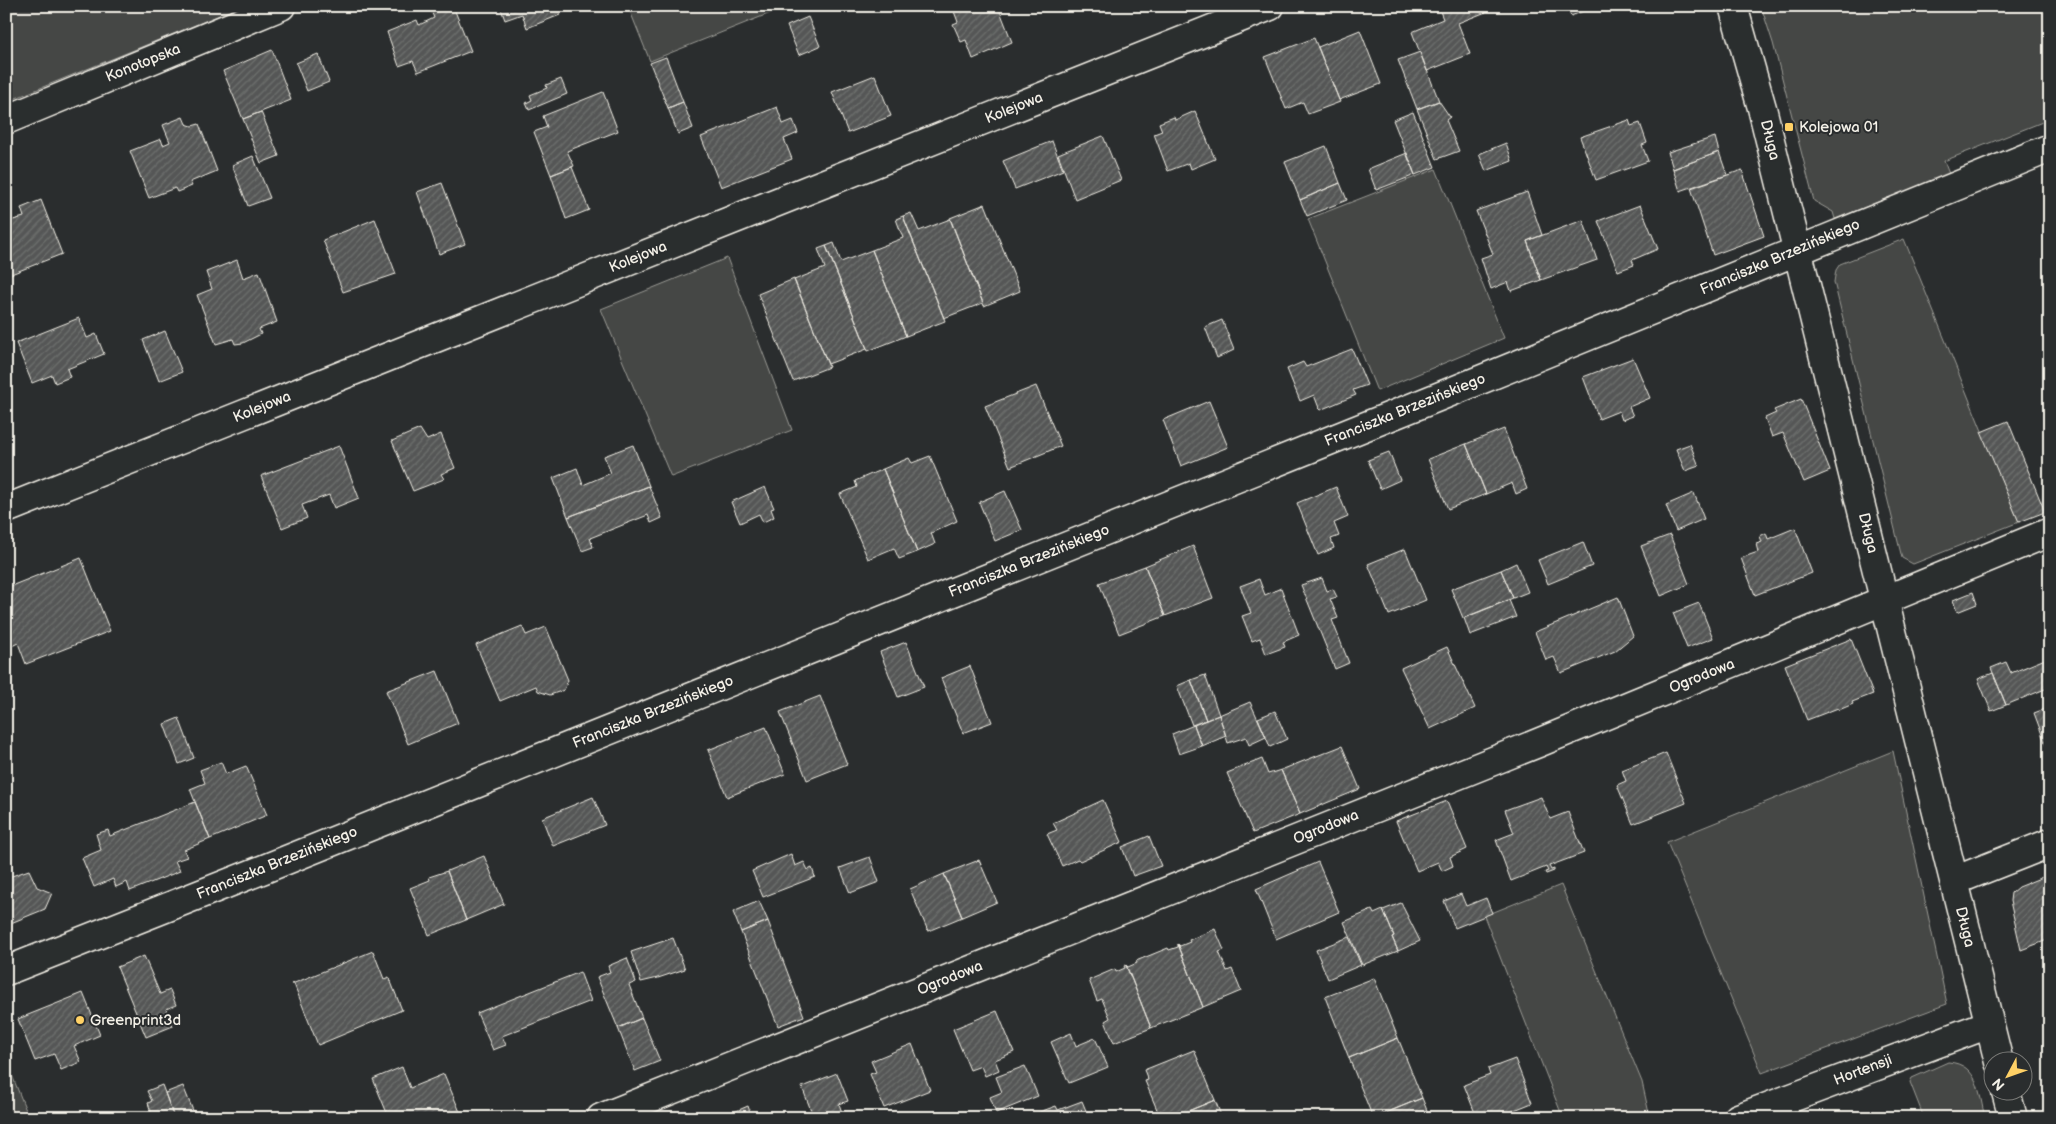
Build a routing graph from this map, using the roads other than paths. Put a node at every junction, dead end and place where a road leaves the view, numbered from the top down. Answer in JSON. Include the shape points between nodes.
{"nodes":[{"id":1,"x":281,"y":6,"type":"edge"},
{"id":2,"x":1270,"y":6,"type":"edge"},
{"id":3,"x":1733,"y":6,"type":"edge"},
{"id":4,"x":6,"y":120,"type":"edge"},
{"id":5,"x":2050,"y":148,"type":"edge"},
{"id":6,"x":1798,"y":250,"type":"junction"},
{"id":7,"x":6,"y":510,"type":"edge"},
{"id":8,"x":2050,"y":532,"type":"edge"},
{"id":9,"x":1885,"y":600,"type":"junction"},
{"id":10,"x":2050,"y":843,"type":"edge"},
{"id":11,"x":1954,"y":881,"type":"junction"},
{"id":12,"x":6,"y":971,"type":"edge"},
{"id":13,"x":1989,"y":1024,"type":"junction"},
{"id":14,"x":1996,"y":1052,"type":"edge"},
{"id":15,"x":2009,"y":1102,"type":"edge"},
{"id":16,"x":601,"y":1118,"type":"edge"},
{"id":17,"x":1738,"y":1118,"type":"edge"},
{"id":18,"x":2013,"y":1118,"type":"edge"}],
"edges":[{"from":1,"to":4,"type":"street","name":"Konotopska"},
{"from":2,"to":7,"type":"street","name":"Kolejowa"},
{"from":3,"to":6,"type":"street","name":"Długa"},
{"from":5,"to":6,"type":"street","name":"Franciszka Brzezińskiego"},
{"from":6,"to":9,"type":"street","name":"Długa"},
{"from":6,"to":12,"type":"street","name":"Franciszka Brzezińskiego"},
{"from":8,"to":9,"type":"street","name":"Ogrodowa"},
{"from":9,"to":11,"type":"street","name":"Długa"},
{"from":9,"to":16,"type":"street","name":"Ogrodowa"},
{"from":10,"to":11,"type":"street"},
{"from":11,"to":13,"type":"street","name":"Długa"},
{"from":13,"to":14,"type":"street","name":"Długa"},
{"from":13,"to":17,"type":"street","name":"Hortensji"},
{"from":15,"to":18,"type":"street"}]}
